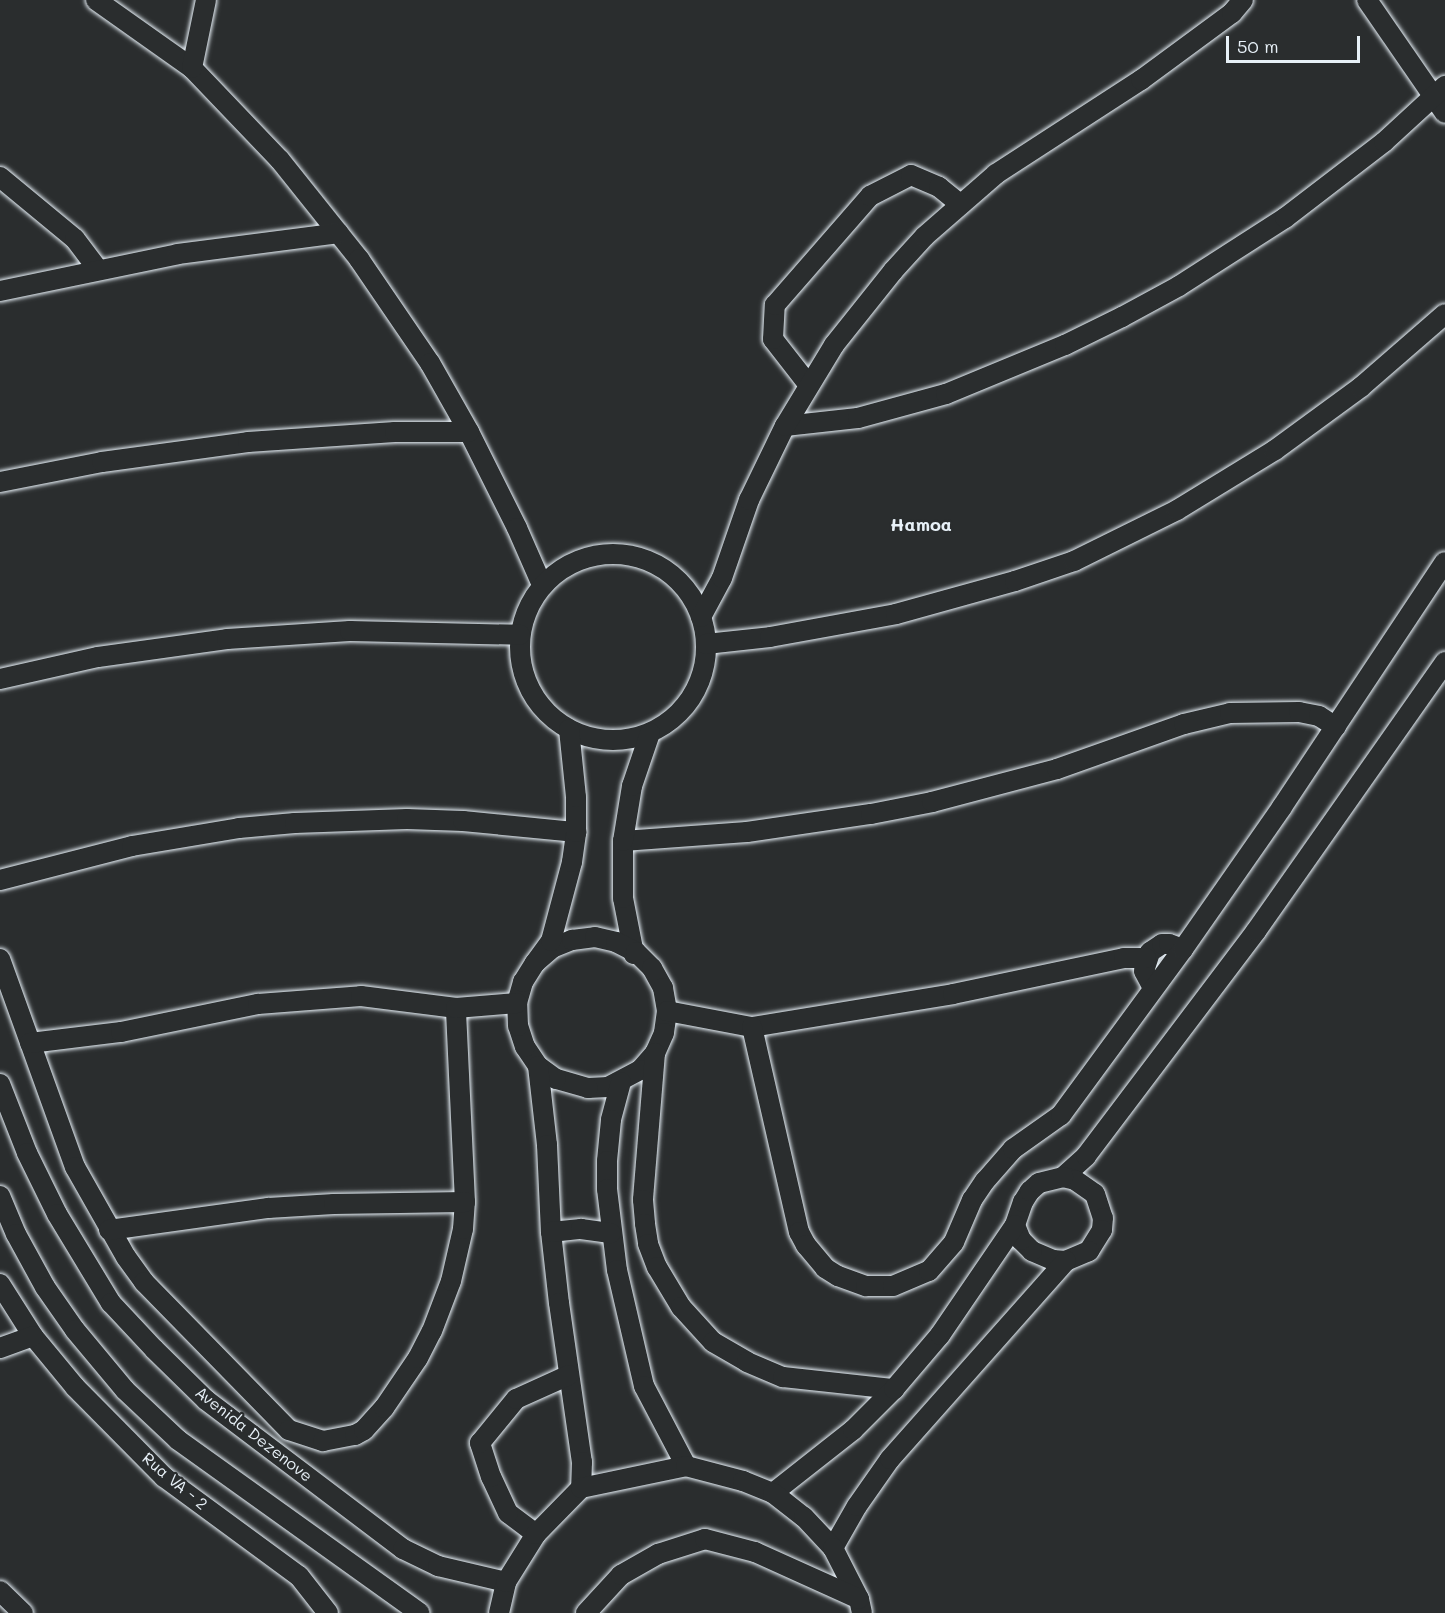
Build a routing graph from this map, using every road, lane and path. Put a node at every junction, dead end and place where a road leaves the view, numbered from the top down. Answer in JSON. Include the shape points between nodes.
{"nodes":[{"id":1,"x":96,"y":0,"type":"edge"},
{"id":2,"x":206,"y":0,"type":"edge"},
{"id":3,"x":1243,"y":0,"type":"edge"},
{"id":4,"x":1367,"y":0,"type":"edge"},
{"id":5,"x":192,"y":68,"type":"junction"},
{"id":6,"x":1442,"y":99,"type":"edge"},
{"id":7,"x":0,"y":177,"type":"edge"},
{"id":8,"x":960,"y":204,"type":"junction"},
{"id":9,"x":339,"y":233,"type":"junction"},
{"id":10,"x":98,"y":269,"type":"junction"},
{"id":11,"x":0,"y":291,"type":"edge"},
{"id":12,"x":1445,"y":314,"type":"edge"},
{"id":13,"x":808,"y":384,"type":"junction"},
{"id":14,"x":784,"y":426,"type":"junction"},
{"id":15,"x":469,"y":432,"type":"junction"},
{"id":16,"x":0,"y":483,"type":"edge"},
{"id":17,"x":1445,"y":562,"type":"edge"},
{"id":18,"x":542,"y":585,"type":"junction"},
{"id":19,"x":701,"y":617,"type":"junction"},
{"id":20,"x":520,"y":635,"type":"junction"},
{"id":21,"x":706,"y":644,"type":"junction"},
{"id":22,"x":1445,"y":662,"type":"edge"},
{"id":23,"x":0,"y":679,"type":"edge"},
{"id":24,"x":1336,"y":726,"type":"junction"},
{"id":25,"x":569,"y":729,"type":"junction"},
{"id":26,"x":650,"y":733,"type":"junction"},
{"id":27,"x":576,"y":831,"type":"junction"},
{"id":28,"x":623,"y":841,"type":"junction"},
{"id":29,"x":0,"y":880,"type":"edge"},
{"id":30,"x":1183,"y":949,"type":"junction"},
{"id":31,"x":636,"y":952,"type":"junction"},
{"id":32,"x":1146,"y":958,"type":"junction"},
{"id":33,"x":0,"y":959,"type":"edge"},
{"id":34,"x":535,"y":963,"type":"junction"},
{"id":35,"x":1154,"y":988,"type":"junction"},
{"id":36,"x":517,"y":1003,"type":"junction"},
{"id":37,"x":456,"y":1008,"type":"junction"},
{"id":38,"x":667,"y":1011,"type":"junction"},
{"id":39,"x":752,"y":1027,"type":"junction"},
{"id":40,"x":30,"y":1043,"type":"junction"},
{"id":41,"x":655,"y":1053,"type":"junction"},
{"id":42,"x":538,"y":1066,"type":"junction"},
{"id":43,"x":621,"y":1082,"type":"junction"},
{"id":44,"x":0,"y":1084,"type":"edge"},
{"id":45,"x":1063,"y":1177,"type":"junction"},
{"id":46,"x":0,"y":1196,"type":"edge"},
{"id":47,"x":465,"y":1202,"type":"junction"},
{"id":48,"x":1015,"y":1225,"type":"junction"},
{"id":49,"x":109,"y":1230,"type":"junction"},
{"id":50,"x":551,"y":1232,"type":"junction"},
{"id":51,"x":611,"y":1233,"type":"junction"},
{"id":52,"x":1066,"y":1261,"type":"junction"},
{"id":53,"x":0,"y":1284,"type":"edge"},
{"id":54,"x":33,"y":1336,"type":"junction"},
{"id":55,"x":0,"y":1348,"type":"edge"},
{"id":56,"x":569,"y":1375,"type":"junction"},
{"id":57,"x":894,"y":1389,"type":"junction"},
{"id":58,"x":686,"y":1466,"type":"junction"},
{"id":59,"x":581,"y":1488,"type":"junction"},
{"id":60,"x":772,"y":1493,"type":"junction"},
{"id":61,"x":536,"y":1534,"type":"junction"},
{"id":62,"x":833,"y":1548,"type":"junction"},
{"id":63,"x":506,"y":1582,"type":"junction"},
{"id":64,"x":0,"y":1590,"type":"edge"},
{"id":65,"x":860,"y":1606,"type":"edge"},
{"id":66,"x":23,"y":1613,"type":"edge"},
{"id":67,"x":328,"y":1613,"type":"edge"},
{"id":68,"x":420,"y":1613,"type":"edge"},
{"id":69,"x":499,"y":1613,"type":"edge"},
{"id":70,"x":586,"y":1613,"type":"edge"}],
"edges":[{"from":1,"to":5,"type":"street"},
{"from":2,"to":5,"type":"street"},
{"from":3,"to":8,"type":"street","via":[[1179,54],[996,174]]},
{"from":4,"to":6,"type":"street"},
{"from":5,"to":9,"type":"street","via":[[280,160]]},
{"from":6,"to":14,"type":"street","via":[[1286,218],[1122,317],[1055,350],[946,393],[858,417]]},
{"from":7,"to":10,"type":"street","via":[[75,239]]},
{"from":8,"to":13,"type":"street","via":[[925,236],[870,298]]},
{"from":8,"to":13,"type":"street","via":[[939,188],[911,175],[870,196],[776,305],[772,339]]},
{"from":9,"to":10,"type":"street","via":[[178,254]]},
{"from":9,"to":15,"type":"street","via":[[402,320]]},
{"from":10,"to":11,"type":"street"},
{"from":12,"to":21,"type":"street","via":[[1361,387],[1275,450],[1177,510],[1074,561],[896,614],[770,637]]},
{"from":13,"to":14,"type":"street"},
{"from":14,"to":19,"type":"street","via":[[749,500],[722,579]]},
{"from":15,"to":16,"type":"street","via":[[248,442],[102,462]]},
{"from":15,"to":18,"type":"street"},
{"from":17,"to":24,"type":"street"},
{"from":18,"to":19,"type":"street","via":[[564,567],[589,556],[617,553],[644,559],[669,572],[688,592]]},
{"from":18,"to":20,"type":"street","via":[[527,608]]},
{"from":19,"to":21,"type":"street"},
{"from":20,"to":23,"type":"street","via":[[371,631],[237,638],[98,657]]},
{"from":20,"to":25,"type":"street","via":[[521,663],[530,690],[547,712]]},
{"from":21,"to":26,"type":"street","via":[[703,672],[692,697],[673,718]]},
{"from":22,"to":45,"type":"street","via":[[1256,931],[1086,1156]]},
{"from":24,"to":28,"type":"street","via":[[1319,716],[1299,712],[1230,713],[1184,724],[1058,769],[932,802],[758,831]]},
{"from":24,"to":30,"type":"street"},
{"from":25,"to":26,"type":"street","via":[[595,738],[623,740]]},
{"from":25,"to":27,"type":"street"},
{"from":26,"to":28,"type":"street","via":[[632,786]]},
{"from":27,"to":29,"type":"street","via":[[430,820],[295,823],[132,846]]},
{"from":27,"to":34,"type":"street","via":[[558,921],[551,941]]},
{"from":28,"to":31,"type":"street","via":[[623,898]]},
{"from":30,"to":32,"type":"street","via":[[1162,944]]},
{"from":30,"to":35,"type":"street"},
{"from":31,"to":34,"type":"street","via":[[595,937],[552,948]]},
{"from":31,"to":38,"type":"street","via":[[652,968],[663,988]]},
{"from":32,"to":35,"type":"street","via":[[1144,971]]},
{"from":32,"to":39,"type":"street","via":[[1124,958],[953,994]]},
{"from":33,"to":40,"type":"street"},
{"from":34,"to":36,"type":"street","via":[[523,982]]},
{"from":35,"to":39,"type":"street","via":[[1061,1115],[1013,1149],[985,1181],[947,1253],[918,1278],[893,1286],[866,1286],[838,1276],[825,1268],[806,1245],[799,1232]]},
{"from":36,"to":37,"type":"street"},
{"from":36,"to":42,"type":"street","via":[[518,1026],[525,1047]]},
{"from":37,"to":40,"type":"street","via":[[361,996],[258,1004],[121,1032]]},
{"from":37,"to":47,"type":"street"},
{"from":38,"to":39,"type":"street"},
{"from":38,"to":41,"type":"street","via":[[664,1033]]},
{"from":40,"to":49,"type":"street","via":[[75,1167]]},
{"from":41,"to":43,"type":"street","via":[[640,1070]]},
{"from":41,"to":57,"type":"street","via":[[642,1200],[648,1245],[681,1307],[713,1342],[783,1377]]},
{"from":42,"to":43,"type":"street","via":[[556,1079],[588,1088],[608,1088]]},
{"from":42,"to":50,"type":"street"},
{"from":43,"to":51,"type":"street","via":[[611,1120],[608,1161]]},
{"from":44,"to":63,"type":"street","name":"Avenida Dezenove","via":[[57,1214],[111,1303],[161,1356],[206,1400],[403,1549],[438,1566]]},
{"from":45,"to":48,"type":"street","via":[[1039,1183],[1030,1191]]},
{"from":45,"to":52,"type":"street","via":[[1095,1194],[1103,1218],[1102,1230],[1089,1251]]},
{"from":46,"to":68,"type":"street","via":[[45,1287],[125,1390],[178,1440]]},
{"from":47,"to":49,"type":"street","via":[[268,1208]]},
{"from":47,"to":49,"type":"street","via":[[451,1281],[418,1358],[364,1430],[334,1441],[310,1440],[289,1430],[144,1282]]},
{"from":48,"to":52,"type":"street","via":[[1021,1240],[1032,1251]]},
{"from":48,"to":57,"type":"street","via":[[940,1335]]},
{"from":50,"to":51,"type":"street","via":[[581,1229]]},
{"from":50,"to":56,"type":"street"},
{"from":51,"to":58,"type":"street","via":[[644,1386]]},
{"from":52,"to":62,"type":"street","via":[[890,1459]]},
{"from":53,"to":54,"type":"street","name":"Rua VA - 2"},
{"from":54,"to":55,"type":"street"},
{"from":54,"to":67,"type":"street","name":"Rua VA - 2","via":[[75,1387],[164,1477],[299,1576]]},
{"from":56,"to":59,"type":"street","via":[[582,1462]]},
{"from":56,"to":61,"type":"street","via":[[516,1399],[480,1443],[508,1513]]},
{"from":57,"to":60,"type":"street","via":[[853,1430]]},
{"from":58,"to":59,"type":"street"},
{"from":58,"to":60,"type":"street"},
{"from":59,"to":61,"type":"street"},
{"from":60,"to":62,"type":"street","via":[[804,1517]]},
{"from":61,"to":63,"type":"street"},
{"from":62,"to":65,"type":"street"},
{"from":63,"to":69,"type":"street"},
{"from":64,"to":66,"type":"street"},
{"from":65,"to":70,"type":"street","via":[[755,1552],[705,1539],[658,1554],[621,1575]]}]}
